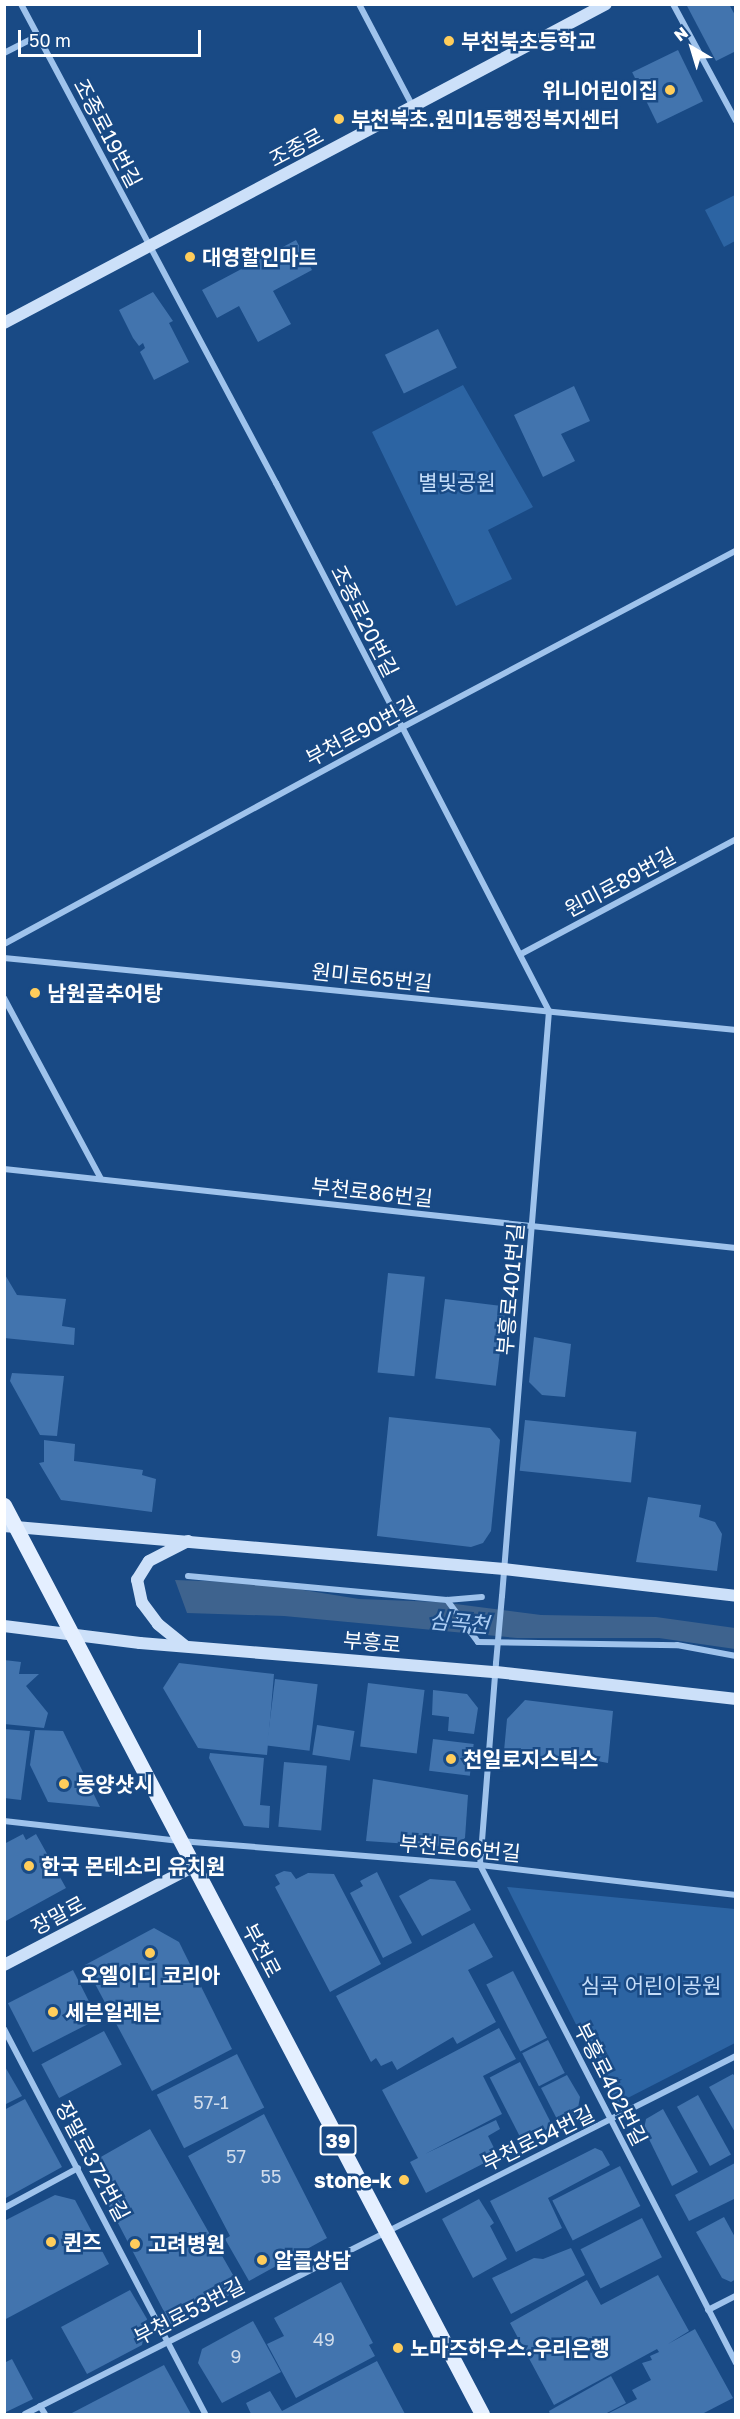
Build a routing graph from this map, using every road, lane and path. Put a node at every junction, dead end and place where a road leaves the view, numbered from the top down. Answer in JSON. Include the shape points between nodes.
{"nodes":[{"id":1,"x":21,"y":4,"type":"edge"},
{"id":2,"x":359,"y":4,"type":"edge"},
{"id":3,"x":606,"y":4,"type":"edge"},
{"id":4,"x":673,"y":4,"type":"edge"},
{"id":5,"x":38,"y":36,"type":"junction"},
{"id":6,"x":4,"y":53,"type":"edge"},
{"id":7,"x":413,"y":107,"type":"junction"},
{"id":8,"x":735,"y":121,"type":"edge"},
{"id":9,"x":150,"y":246,"type":"junction"},
{"id":10,"x":4,"y":323,"type":"edge"},
{"id":11,"x":735,"y":552,"type":"edge"},
{"id":12,"x":400,"y":728,"type":"junction"},
{"id":13,"x":735,"y":839,"type":"edge"},
{"id":14,"x":4,"y":944,"type":"edge"},
{"id":15,"x":521,"y":954,"type":"junction"},
{"id":16,"x":4,"y":958,"type":"edge"},
{"id":17,"x":4,"y":998,"type":"edge"},
{"id":18,"x":549,"y":1011,"type":"junction"},
{"id":19,"x":735,"y":1030,"type":"edge"},
{"id":20,"x":4,"y":1169,"type":"edge"},
{"id":21,"x":101,"y":1179,"type":"junction"},
{"id":22,"x":531,"y":1226,"type":"junction"},
{"id":23,"x":735,"y":1248,"type":"edge"},
{"id":24,"x":4,"y":1505,"type":"edge"},
{"id":25,"x":10,"y":1526,"type":"edge"},
{"id":26,"x":189,"y":1541,"type":"junction"},
{"id":27,"x":504,"y":1569,"type":"junction"},
{"id":28,"x":188,"y":1576,"type":"dead end"},
{"id":29,"x":735,"y":1596,"type":"edge"},
{"id":30,"x":482,"y":1597,"type":"dead end"},
{"id":31,"x":447,"y":1600,"type":"junction"},
{"id":32,"x":4,"y":1626,"type":"edge"},
{"id":33,"x":70,"y":1635,"type":"junction"},
{"id":34,"x":185,"y":1646,"type":"junction"},
{"id":35,"x":735,"y":1656,"type":"edge"},
{"id":36,"x":496,"y":1672,"type":"junction"},
{"id":37,"x":735,"y":1699,"type":"edge"},
{"id":38,"x":4,"y":1821,"type":"edge"},
{"id":39,"x":180,"y":1841,"type":"junction"},
{"id":40,"x":480,"y":1865,"type":"junction"},
{"id":41,"x":194,"y":1866,"type":"junction"},
{"id":42,"x":735,"y":1895,"type":"edge"},
{"id":43,"x":4,"y":1965,"type":"edge"},
{"id":44,"x":4,"y":2030,"type":"edge"},
{"id":45,"x":735,"y":2056,"type":"edge"},
{"id":46,"x":612,"y":2120,"type":"junction"},
{"id":47,"x":78,"y":2168,"type":"junction"},
{"id":48,"x":4,"y":2208,"type":"edge"},
{"id":49,"x":385,"y":2230,"type":"junction"},
{"id":50,"x":735,"y":2296,"type":"edge"},
{"id":51,"x":708,"y":2310,"type":"junction"},
{"id":52,"x":168,"y":2340,"type":"junction"},
{"id":53,"x":735,"y":2363,"type":"edge"},
{"id":54,"x":40,"y":2406,"type":"junction"},
{"id":55,"x":25,"y":2415,"type":"edge"},
{"id":56,"x":45,"y":2415,"type":"edge"},
{"id":57,"x":205,"y":2415,"type":"edge"},
{"id":58,"x":482,"y":2415,"type":"edge"}],
"edges":[{"from":1,"to":5,"type":"street","name":"조종로19번길"},
{"from":2,"to":7,"type":"street"},
{"from":3,"to":7,"type":"street","name":"조종로"},
{"from":4,"to":8,"type":"street"},
{"from":5,"to":6,"type":"street"},
{"from":5,"to":9,"type":"street","name":"조종로19번길"},
{"from":7,"to":9,"type":"street","name":"조종로"},
{"from":9,"to":10,"type":"street","name":"조종로"},
{"from":9,"to":12,"type":"street","name":"조종로20번길"},
{"from":11,"to":12,"type":"street","name":"부천로90번길"},
{"from":12,"to":14,"type":"street","name":"부천로90번길"},
{"from":12,"to":15,"type":"street","name":"조종로20번길"},
{"from":13,"to":15,"type":"street","name":"원미로89번길"},
{"from":15,"to":18,"type":"street","name":"조종로20번길"},
{"from":16,"to":18,"type":"street","name":"원미로65번길"},
{"from":17,"to":21,"type":"street"},
{"from":18,"to":19,"type":"street","name":"원미로65번길"},
{"from":18,"to":22,"type":"street","name":"부흥로401번길"},
{"from":20,"to":21,"type":"street","name":"부천로86번길"},
{"from":21,"to":22,"type":"street","name":"부천로86번길"},
{"from":22,"to":23,"type":"street","name":"부천로86번길"},
{"from":22,"to":27,"type":"street","name":"부흥로401번길"},
{"from":24,"to":25,"type":"main road","name":"부천로","number":"39"},
{"from":25,"to":26,"type":"street"},
{"from":25,"to":33,"type":"main road","name":"부천로","number":"39"},
{"from":26,"to":27,"type":"street"},
{"from":26,"to":34,"type":"street","via":[[149,1561],[136,1580],[142,1603],[158,1624]]},
{"from":27,"to":29,"type":"street"},
{"from":27,"to":36,"type":"street","name":"부흥로401번길","bridge":true},
{"from":28,"to":31,"type":"street"},
{"from":30,"to":31,"type":"street"},
{"from":31,"to":35,"type":"street","via":[[478,1642],[677,1645]]},
{"from":32,"to":33,"type":"street","name":"부흥로"},
{"from":33,"to":34,"type":"street","name":"부흥로"},
{"from":33,"to":39,"type":"main road","name":"부천로","number":"39"},
{"from":34,"to":36,"type":"street","name":"부흥로"},
{"from":36,"to":37,"type":"street","name":"부흥로"},
{"from":36,"to":40,"type":"street"},
{"from":38,"to":39,"type":"street","name":"부천로66번길"},
{"from":39,"to":40,"type":"street","name":"부천로66번길"},
{"from":39,"to":41,"type":"main road","name":"부천로","number":"39"},
{"from":40,"to":42,"type":"street","name":"부천로66번길"},
{"from":40,"to":46,"type":"street","name":"부흥로402번길"},
{"from":41,"to":43,"type":"street","name":"장말로"},
{"from":41,"to":49,"type":"main road","name":"부천로","number":"39"},
{"from":44,"to":47,"type":"street","name":"장말로372번길"},
{"from":45,"to":46,"type":"street","name":"부천로54번길"},
{"from":46,"to":49,"type":"street","name":"부천로54번길"},
{"from":46,"to":51,"type":"street","name":"부흥로402번길"},
{"from":47,"to":48,"type":"street"},
{"from":47,"to":52,"type":"street","name":"장말로372번길"},
{"from":49,"to":52,"type":"street","name":"부천로53번길"},
{"from":49,"to":58,"type":"main road","name":"부천로","number":"39"},
{"from":50,"to":51,"type":"street"},
{"from":51,"to":53,"type":"street","name":"부흥로402번길"},
{"from":52,"to":54,"type":"street","name":"부천로53번길"},
{"from":52,"to":57,"type":"street","name":"장말로372번길"},
{"from":54,"to":55,"type":"street","name":"부천로53번길"},
{"from":54,"to":56,"type":"street"}]}
